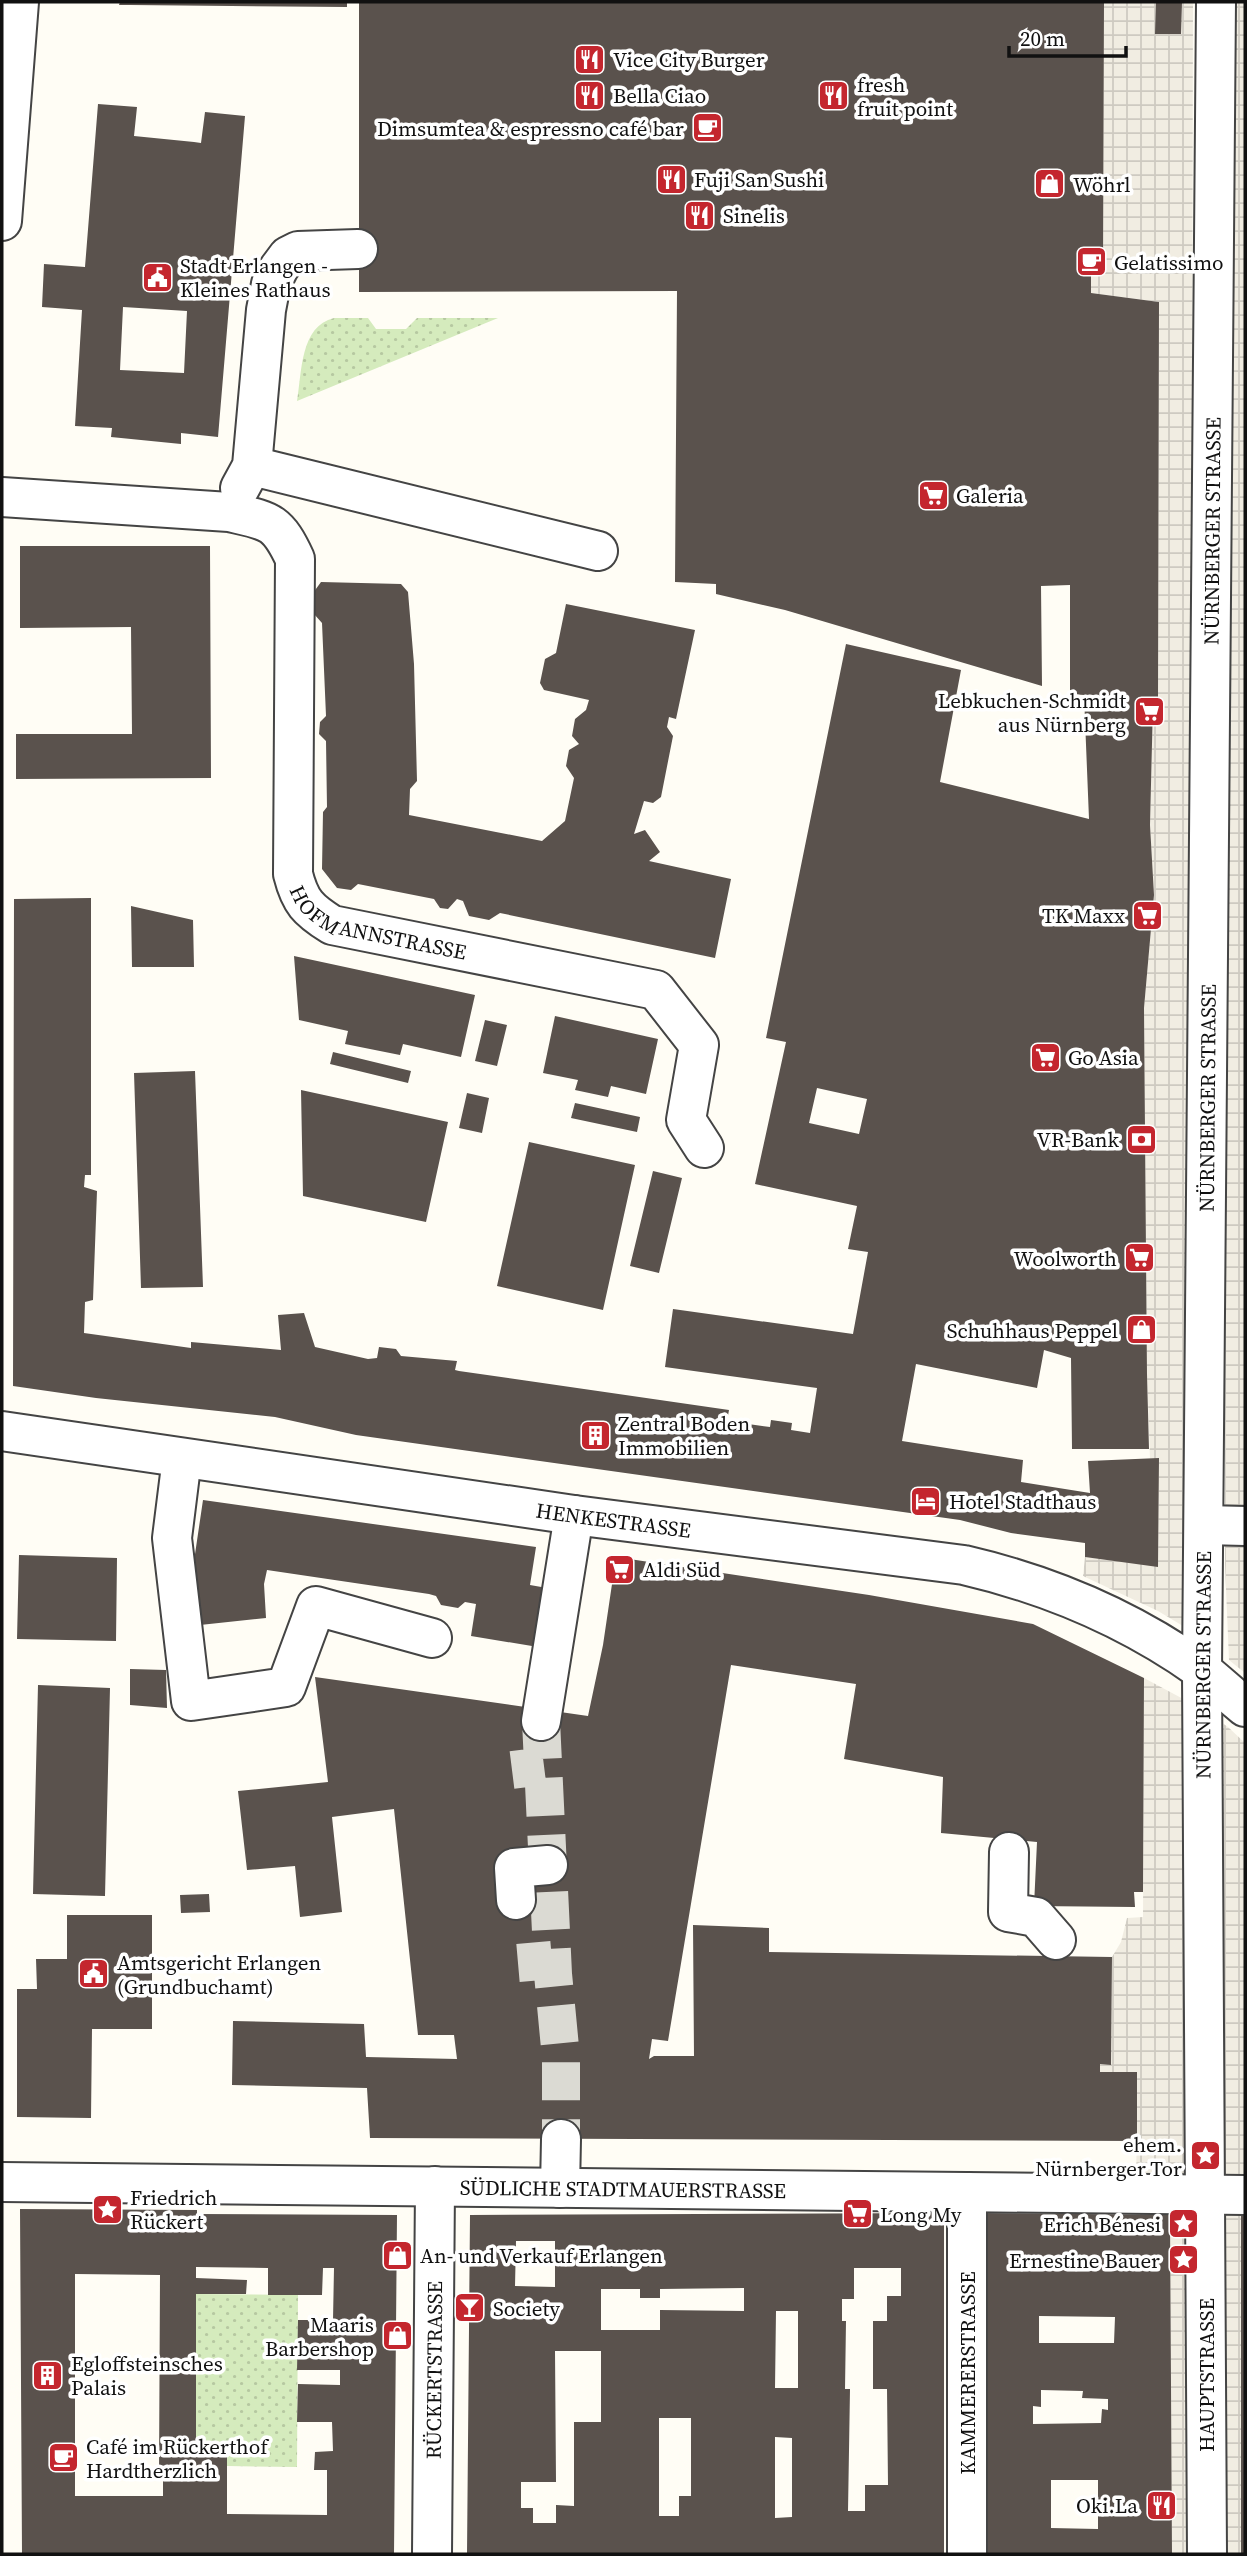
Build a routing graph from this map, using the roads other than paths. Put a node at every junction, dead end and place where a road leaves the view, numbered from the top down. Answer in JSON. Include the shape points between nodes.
{"nodes":[{"id":1,"x":19,"y":2,"type":"edge"},
{"id":2,"x":1216,"y":2,"type":"edge"},
{"id":3,"x":2,"y":221,"type":"edge"},
{"id":4,"x":358,"y":249,"type":"dead end"},
{"id":5,"x":252,"y":466,"type":"junction"},
{"id":6,"x":2,"y":496,"type":"edge"},
{"id":7,"x":229,"y":512,"type":"junction"},
{"id":8,"x":598,"y":551,"type":"dead end"},
{"id":9,"x":704,"y":1148,"type":"dead end"},
{"id":10,"x":2,"y":1431,"type":"edge"},
{"id":11,"x":182,"y":1458,"type":"junction"},
{"id":12,"x":574,"y":1515,"type":"junction"},
{"id":13,"x":1205,"y":1525,"type":"junction"},
{"id":14,"x":1245,"y":1526,"type":"edge"},
{"id":15,"x":432,"y":1638,"type":"dead end"},
{"id":16,"x":1202,"y":1671,"type":"junction"},
{"id":17,"x":1245,"y":1707,"type":"edge"},
{"id":18,"x":541,"y":1721,"type":"tunnel mouth"},
{"id":19,"x":1009,"y":1852,"type":"dead end"},
{"id":20,"x":548,"y":1865,"type":"dead end"},
{"id":21,"x":516,"y":1900,"type":"dead end"},
{"id":22,"x":1056,"y":1940,"type":"dead end"},
{"id":23,"x":561,"y":2139,"type":"tunnel mouth"},
{"id":24,"x":2,"y":2182,"type":"edge"},
{"id":25,"x":435,"y":2186,"type":"junction"},
{"id":26,"x":560,"y":2188,"type":"junction"},
{"id":27,"x":967,"y":2192,"type":"junction"},
{"id":28,"x":1206,"y":2195,"type":"junction"},
{"id":29,"x":1245,"y":2195,"type":"edge"},
{"id":30,"x":432,"y":2554,"type":"edge"},
{"id":31,"x":967,"y":2554,"type":"edge"},
{"id":32,"x":1207,"y":2554,"type":"edge"}],
"edges":[{"from":1,"to":3,"type":"street"},
{"from":2,"to":13,"type":"street","name":"NÜRNBERGER STRASSE"},
{"from":4,"to":5,"type":"street","via":[[298,251],[288,256],[271,284]]},
{"from":5,"to":7,"type":"street"},
{"from":5,"to":8,"type":"street"},
{"from":6,"to":7,"type":"street","name":"HOFMANNSTRASSE"},
{"from":7,"to":9,"type":"street","name":"HOFMANNSTRASSE","via":[[297,529],[293,874],[298,896],[332,925],[656,990],[699,1045],[686,1120]]},
{"from":10,"to":11,"type":"street","name":"HENKESTRASSE"},
{"from":11,"to":12,"type":"street","name":"HENKESTRASSE"},
{"from":11,"to":15,"type":"street","via":[[172,1538],[191,1701],[286,1687],[316,1606]]},
{"from":12,"to":16,"type":"street","name":"HENKESTRASSE","via":[[995,1572],[1100,1610]]},
{"from":12,"to":18,"type":"street"},
{"from":13,"to":14,"type":"street"},
{"from":13,"to":16,"type":"street","name":"NÜRNBERGER STRASSE"},
{"from":16,"to":17,"type":"street","name":"HENKESTRASSE"},
{"from":16,"to":28,"type":"street","name":"NÜRNBERGER STRASSE"},
{"from":19,"to":22,"type":"street","via":[[1009,1912],[1036,1917]]},
{"from":20,"to":21,"type":"street","via":[[514,1868]]},
{"from":23,"to":26,"type":"street"},
{"from":24,"to":25,"type":"street","name":"SÜDLICHE STADTMAUERSTRASSE"},
{"from":25,"to":26,"type":"street","name":"SÜDLICHE STADTMAUERSTRASSE"},
{"from":25,"to":30,"type":"street","name":"RÜCKERTSTRASSE"},
{"from":26,"to":27,"type":"street","name":"SÜDLICHE STADTMAUERSTRASSE"},
{"from":27,"to":28,"type":"street","name":"SÜDLICHE STADTMAUERSTRASSE"},
{"from":27,"to":31,"type":"street","name":"KAMMERERSTRASSE"},
{"from":28,"to":29,"type":"street","name":"SÜDLICHE STADTMAUERSTRASSE"},
{"from":28,"to":32,"type":"street","name":"HAUPTSTRASSE"}]}
